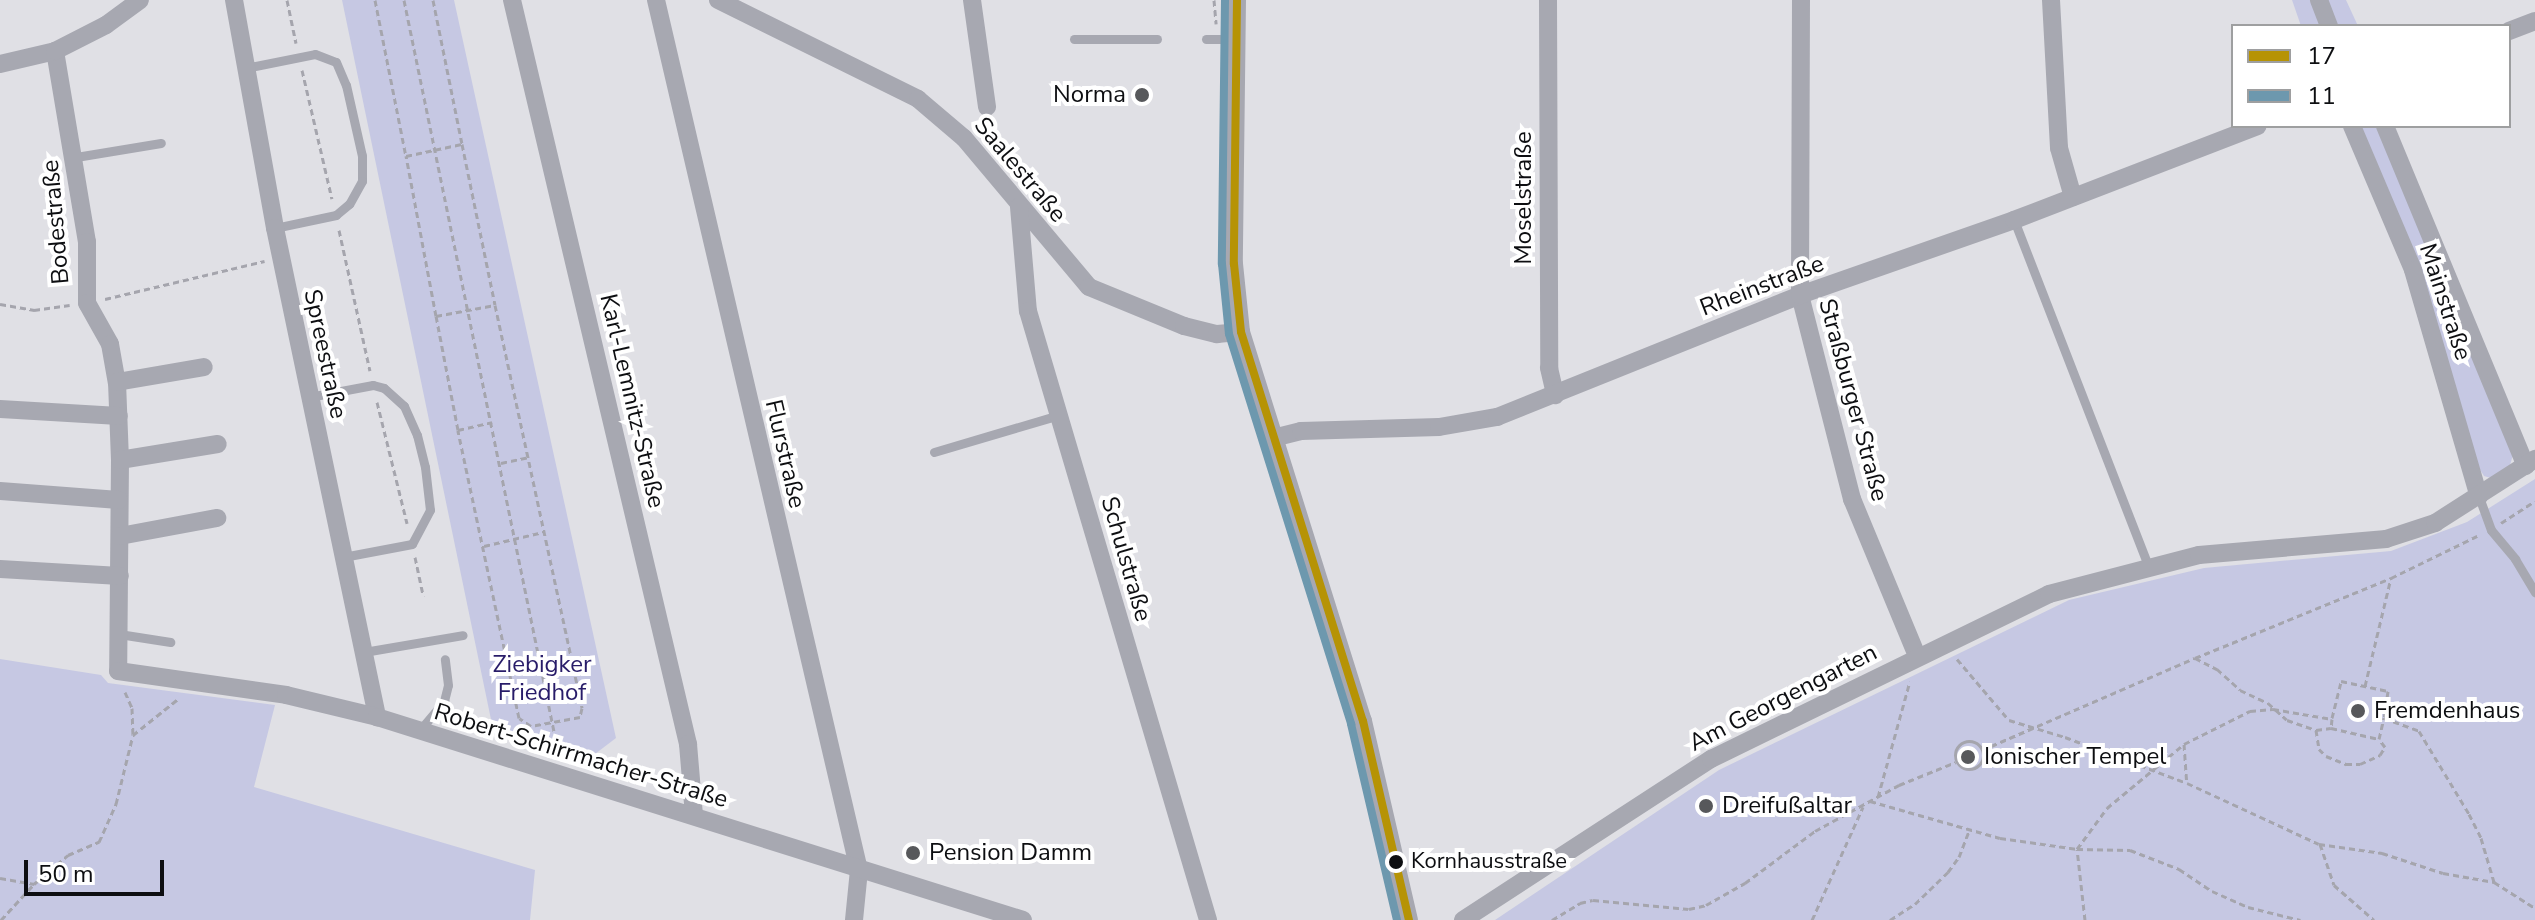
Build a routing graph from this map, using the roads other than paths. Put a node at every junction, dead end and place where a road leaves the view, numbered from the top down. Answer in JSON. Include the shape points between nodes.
{"nodes":[{"id":1,"x":140,"y":0,"type":"edge"},
{"id":2,"x":234,"y":0,"type":"edge"},
{"id":3,"x":512,"y":0,"type":"edge"},
{"id":4,"x":656,"y":0,"type":"edge"},
{"id":5,"x":718,"y":0,"type":"edge"},
{"id":6,"x":972,"y":0,"type":"edge"},
{"id":7,"x":1237,"y":0,"type":"edge"},
{"id":8,"x":1548,"y":0,"type":"edge"},
{"id":9,"x":1801,"y":0,"type":"edge"},
{"id":10,"x":2051,"y":0,"type":"edge"},
{"id":11,"x":2319,"y":0,"type":"edge"},
{"id":12,"x":2535,"y":21,"type":"edge"},
{"id":13,"x":2328,"y":24,"type":"edge"},
{"id":14,"x":2511,"y":30,"type":"edge"},
{"id":15,"x":1074,"y":39,"type":"dead end"},
{"id":16,"x":1157,"y":39,"type":"dead end"},
{"id":17,"x":1206,"y":39,"type":"dead end"},
{"id":18,"x":1236,"y":39,"type":"junction"},
{"id":19,"x":55,"y":51,"type":"junction"},
{"id":20,"x":0,"y":64,"type":"edge"},
{"id":21,"x":245,"y":68,"type":"junction"},
{"id":22,"x":987,"y":107,"type":"dead end"},
{"id":23,"x":2253,"y":128,"type":"edge"},
{"id":24,"x":2353,"y":128,"type":"edge"},
{"id":25,"x":2386,"y":128,"type":"edge"},
{"id":26,"x":161,"y":143,"type":"dead end"},
{"id":27,"x":76,"y":157,"type":"junction"},
{"id":28,"x":2073,"y":197,"type":"junction"},
{"id":29,"x":1019,"y":207,"type":"junction"},
{"id":30,"x":2014,"y":220,"type":"junction"},
{"id":31,"x":275,"y":228,"type":"junction"},
{"id":32,"x":1800,"y":295,"type":"junction"},
{"id":33,"x":1241,"y":332,"type":"junction"},
{"id":34,"x":204,"y":367,"type":"dead end"},
{"id":35,"x":117,"y":382,"type":"junction"},
{"id":36,"x":1555,"y":395,"type":"junction"},
{"id":37,"x":309,"y":397,"type":"junction"},
{"id":38,"x":0,"y":409,"type":"edge"},
{"id":39,"x":1059,"y":415,"type":"junction"},
{"id":40,"x":119,"y":416,"type":"junction"},
{"id":41,"x":1273,"y":438,"type":"junction"},
{"id":42,"x":218,"y":444,"type":"dead end"},
{"id":43,"x":934,"y":452,"type":"dead end"},
{"id":44,"x":120,"y":460,"type":"junction"},
{"id":45,"x":2530,"y":462,"type":"edge"},
{"id":46,"x":0,"y":491,"type":"edge"},
{"id":47,"x":2479,"y":497,"type":"junction"},
{"id":48,"x":119,"y":500,"type":"junction"},
{"id":49,"x":217,"y":518,"type":"dead end"},
{"id":50,"x":120,"y":536,"type":"junction"},
{"id":51,"x":343,"y":557,"type":"junction"},
{"id":52,"x":2148,"y":565,"type":"junction"},
{"id":53,"x":0,"y":569,"type":"edge"},
{"id":54,"x":120,"y":576,"type":"junction"},
{"id":55,"x":2535,"y":592,"type":"edge"},
{"id":56,"x":119,"y":634,"type":"junction"},
{"id":57,"x":463,"y":635,"type":"dead end"},
{"id":58,"x":170,"y":642,"type":"dead end"},
{"id":59,"x":364,"y":652,"type":"junction"},
{"id":60,"x":1917,"y":656,"type":"junction"},
{"id":61,"x":445,"y":659,"type":"dead end"},
{"id":62,"x":118,"y":671,"type":"joint"},
{"id":63,"x":377,"y":717,"type":"junction"},
{"id":64,"x":420,"y":731,"type":"junction"},
{"id":65,"x":694,"y":815,"type":"junction"},
{"id":66,"x":859,"y":870,"type":"junction"},
{"id":67,"x":854,"y":920,"type":"edge"},
{"id":68,"x":1023,"y":920,"type":"edge"},
{"id":69,"x":1208,"y":920,"type":"edge"},
{"id":70,"x":1409,"y":920,"type":"edge"},
{"id":71,"x":1463,"y":920,"type":"edge"}],
"edges":[{"from":1,"to":19,"type":"street"},
{"from":2,"to":21,"type":"street","name":"Spreestraße"},
{"from":3,"to":65,"type":"street","name":"Karl-Lemnitz-Straße","via":[[688,744]]},
{"from":4,"to":66,"type":"street","name":"Flurstraße"},
{"from":5,"to":29,"type":"street","name":"Saalestraße","via":[[918,99],[964,138]]},
{"from":6,"to":22,"type":"street"},
{"from":7,"to":18,"type":"street"},
{"from":8,"to":36,"type":"street","name":"Moselstraße","via":[[1549,368]]},
{"from":9,"to":32,"type":"street","name":"Straßburger Straße"},
{"from":10,"to":28,"type":"street","via":[[2059,148]]},
{"from":11,"to":13,"type":"street"},
{"from":12,"to":14,"type":"street"},
{"from":15,"to":16,"type":"lane"},
{"from":17,"to":18,"type":"lane"},
{"from":18,"to":33,"type":"street","via":[[1234,264]]},
{"from":19,"to":20,"type":"street"},
{"from":19,"to":27,"type":"street","name":"Bodestraße"},
{"from":21,"to":31,"type":"street","name":"Spreestraße"},
{"from":21,"to":31,"type":"lane","via":[[299,55],[336,62],[362,156],[362,181],[336,215]]},
{"from":23,"to":28,"type":"street","name":"Rheinstraße"},
{"from":24,"to":47,"type":"street","name":"Mainstraße","via":[[2413,270]]},
{"from":25,"to":45,"type":"street","name":"Mainstraße"},
{"from":26,"to":27,"type":"lane"},
{"from":27,"to":35,"type":"street","name":"Bodestraße","via":[[87,242],[87,303],[110,344]]},
{"from":28,"to":30,"type":"street","name":"Rheinstraße"},
{"from":29,"to":33,"type":"street","name":"Saalestraße","via":[[1080,279],[1100,294],[1208,333]]},
{"from":29,"to":39,"type":"street","name":"Schulstraße","via":[[1028,311]]},
{"from":30,"to":32,"type":"street","name":"Rheinstraße"},
{"from":30,"to":52,"type":"lane"},
{"from":31,"to":37,"type":"street","name":"Spreestraße"},
{"from":32,"to":36,"type":"street","name":"Rheinstraße"},
{"from":32,"to":60,"type":"street","name":"Straßburger Straße","via":[[1852,499]]},
{"from":33,"to":41,"type":"street"},
{"from":34,"to":35,"type":"street"},
{"from":35,"to":40,"type":"street","name":"Bodestraße"},
{"from":36,"to":41,"type":"street","name":"Rheinstraße","via":[[1470,423],[1301,431]]},
{"from":37,"to":51,"type":"street","name":"Spreestraße"},
{"from":37,"to":51,"type":"lane","via":[[373,385],[384,388],[404,406],[417,435],[430,510],[412,544]]},
{"from":38,"to":40,"type":"street"},
{"from":39,"to":43,"type":"lane"},
{"from":39,"to":69,"type":"street","name":"Schulstraße"},
{"from":40,"to":44,"type":"street","name":"Bodestraße"},
{"from":41,"to":70,"type":"street","via":[[1363,721]]},
{"from":42,"to":44,"type":"street"},
{"from":44,"to":48,"type":"street","name":"Bodestraße"},
{"from":45,"to":47,"type":"street","name":"Am Georgengarten"},
{"from":46,"to":48,"type":"street"},
{"from":47,"to":52,"type":"street","name":"Am Georgengarten","via":[[2435,523],[2386,539],[2199,555]]},
{"from":47,"to":55,"type":"lane","via":[[2491,530]]},
{"from":48,"to":50,"type":"street","name":"Bodestraße"},
{"from":49,"to":50,"type":"street"},
{"from":50,"to":54,"type":"street","name":"Bodestraße"},
{"from":51,"to":59,"type":"street","name":"Spreestraße"},
{"from":52,"to":60,"type":"street","name":"Am Georgengarten","via":[[2049,594]]},
{"from":53,"to":54,"type":"street"},
{"from":54,"to":56,"type":"street","name":"Bodestraße"},
{"from":56,"to":58,"type":"lane"},
{"from":56,"to":62,"type":"street","name":"Bodestraße"},
{"from":57,"to":59,"type":"lane"},
{"from":59,"to":63,"type":"street","name":"Spreestraße"},
{"from":60,"to":71,"type":"street","name":"Am Georgengarten","via":[[1711,759]]},
{"from":61,"to":64,"type":"lane","via":[[444,701]]},
{"from":62,"to":63,"type":"street","name":"Robert-Schirrmacher-Straße","via":[[286,695]]},
{"from":63,"to":64,"type":"street","name":"Robert-Schirrmacher-Straße"},
{"from":64,"to":65,"type":"street","name":"Robert-Schirrmacher-Straße"},
{"from":65,"to":66,"type":"street","name":"Robert-Schirrmacher-Straße"},
{"from":66,"to":67,"type":"street","name":"Flurstraße"},
{"from":66,"to":68,"type":"street","name":"Robert-Schirrmacher-Straße"}]}
